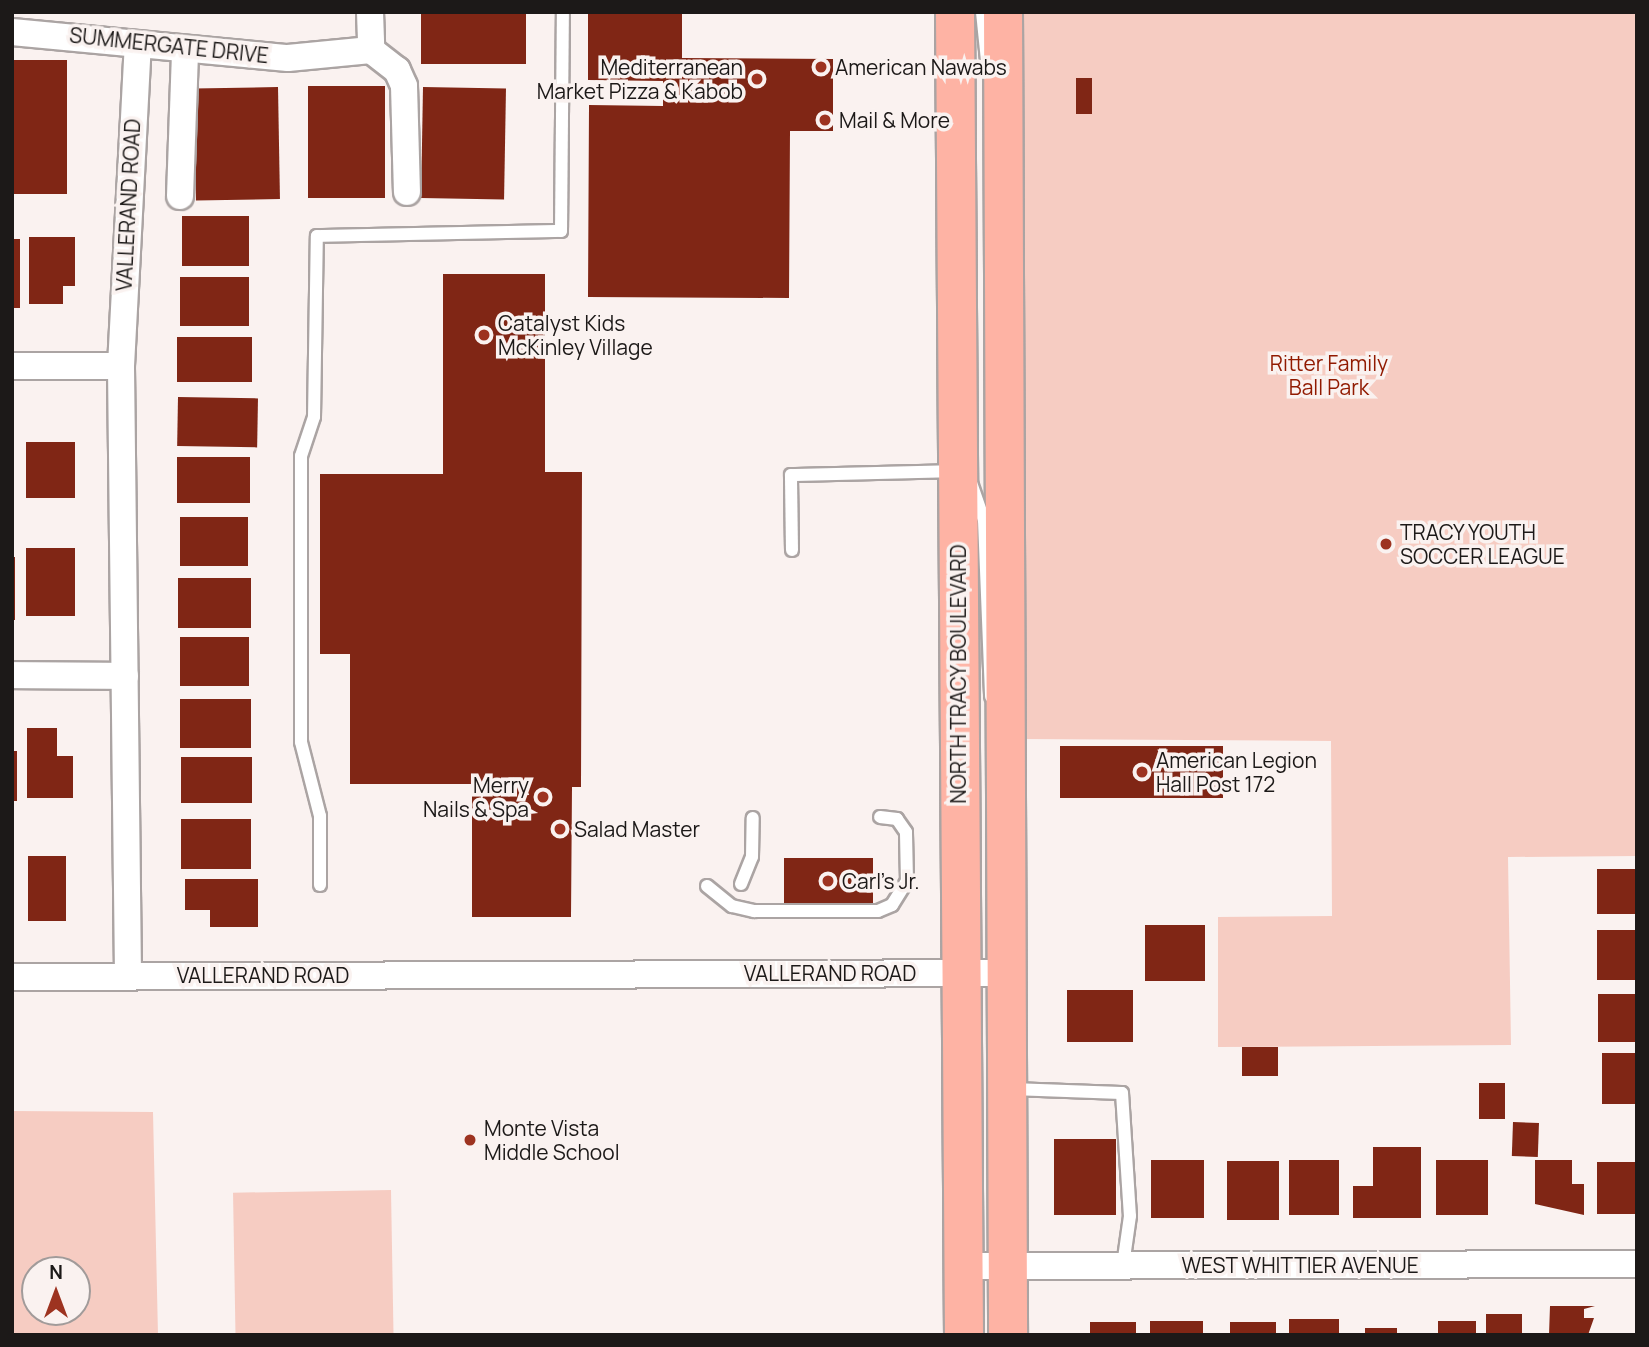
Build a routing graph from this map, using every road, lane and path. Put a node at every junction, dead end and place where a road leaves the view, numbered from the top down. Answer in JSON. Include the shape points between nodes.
{"nodes":[{"id":1,"x":370,"y":12,"type":"edge"},
{"id":2,"x":563,"y":12,"type":"edge"},
{"id":3,"x":955,"y":12,"type":"edge"},
{"id":4,"x":982,"y":12,"type":"edge"},
{"id":5,"x":1003,"y":12,"type":"edge"},
{"id":6,"x":58,"y":22,"type":"edge"},
{"id":7,"x":12,"y":32,"type":"edge"},
{"id":8,"x":138,"y":44,"type":"junction"},
{"id":9,"x":371,"y":50,"type":"junction"},
{"id":10,"x":185,"y":51,"type":"junction"},
{"id":11,"x":1003,"y":118,"type":"junction"},
{"id":12,"x":407,"y":192,"type":"dead end"},
{"id":13,"x":180,"y":196,"type":"dead end"},
{"id":14,"x":12,"y":366,"type":"edge"},
{"id":15,"x":121,"y":366,"type":"junction"},
{"id":16,"x":958,"y":471,"type":"junction"},
{"id":17,"x":792,"y":550,"type":"dead end"},
{"id":18,"x":12,"y":675,"type":"edge"},
{"id":19,"x":125,"y":676,"type":"junction"},
{"id":20,"x":1006,"y":740,"type":"junction"},
{"id":21,"x":880,"y":817,"type":"dead end"},
{"id":22,"x":753,"y":818,"type":"dead end"},
{"id":23,"x":741,"y":884,"type":"dead end"},
{"id":24,"x":320,"y":885,"type":"dead end"},
{"id":25,"x":707,"y":886,"type":"dead end"},
{"id":26,"x":961,"y":972,"type":"junction"},
{"id":27,"x":1007,"y":973,"type":"junction"},
{"id":28,"x":128,"y":975,"type":"junction"},
{"id":29,"x":12,"y":976,"type":"edge"},
{"id":30,"x":1007,"y":1089,"type":"junction"},
{"id":31,"x":1637,"y":1264,"type":"edge"},
{"id":32,"x":1007,"y":1265,"type":"junction"},
{"id":33,"x":1123,"y":1265,"type":"junction"},
{"id":34,"x":964,"y":1266,"type":"junction"},
{"id":35,"x":964,"y":1335,"type":"edge"},
{"id":36,"x":1008,"y":1335,"type":"edge"}],
"edges":[{"from":1,"to":9,"type":"street"},
{"from":2,"to":24,"type":"lane","via":[[561,231],[317,236],[314,417],[301,456],[301,743],[320,816]]},
{"from":3,"to":16,"type":"main road","name":"NORTH TRACY BOULEVARD"},
{"from":4,"to":11,"type":"lane","via":[[984,48]]},
{"from":5,"to":11,"type":"main road"},
{"from":6,"to":7,"type":"street","name":"SUMMERGATE DRIVE"},
{"from":6,"to":8,"type":"street","name":"SUMMERGATE DRIVE"},
{"from":8,"to":10,"type":"street","name":"SUMMERGATE DRIVE"},
{"from":8,"to":15,"type":"street","name":"VALLERAND ROAD"},
{"from":9,"to":10,"type":"street","name":"SUMMERGATE DRIVE","via":[[288,58]]},
{"from":9,"to":12,"type":"street","via":[[397,69],[404,86]]},
{"from":10,"to":13,"type":"street"},
{"from":11,"to":20,"type":"main road"},
{"from":14,"to":15,"type":"street"},
{"from":15,"to":19,"type":"street","name":"VALLERAND ROAD"},
{"from":16,"to":17,"type":"lane","via":[[791,475]]},
{"from":16,"to":20,"type":"lane","via":[[970,477],[981,503],[985,674]]},
{"from":16,"to":26,"type":"main road","name":"NORTH TRACY BOULEVARD"},
{"from":18,"to":19,"type":"street"},
{"from":19,"to":28,"type":"street","name":"VALLERAND ROAD"},
{"from":20,"to":27,"type":"main road"},
{"from":21,"to":25,"type":"lane","via":[[897,819],[906,832],[907,881],[892,905],[878,911],[754,911],[732,906]]},
{"from":22,"to":23,"type":"lane","via":[[752,857]]},
{"from":26,"to":27,"type":"street","name":"VALLERAND ROAD"},
{"from":26,"to":28,"type":"street","name":"VALLERAND ROAD"},
{"from":26,"to":34,"type":"main road","name":"NORTH TRACY BOULEVARD"},
{"from":27,"to":30,"type":"main road"},
{"from":28,"to":29,"type":"street"},
{"from":30,"to":32,"type":"main road"},
{"from":30,"to":33,"type":"lane","via":[[1122,1093],[1130,1216]]},
{"from":31,"to":33,"type":"street","name":"WEST WHITTIER AVENUE"},
{"from":32,"to":33,"type":"street","name":"WEST WHITTIER AVENUE"},
{"from":32,"to":34,"type":"street","name":"WEST WHITTIER AVENUE"},
{"from":32,"to":36,"type":"main road"},
{"from":34,"to":35,"type":"main road","name":"NORTH TRACY BOULEVARD"}]}
